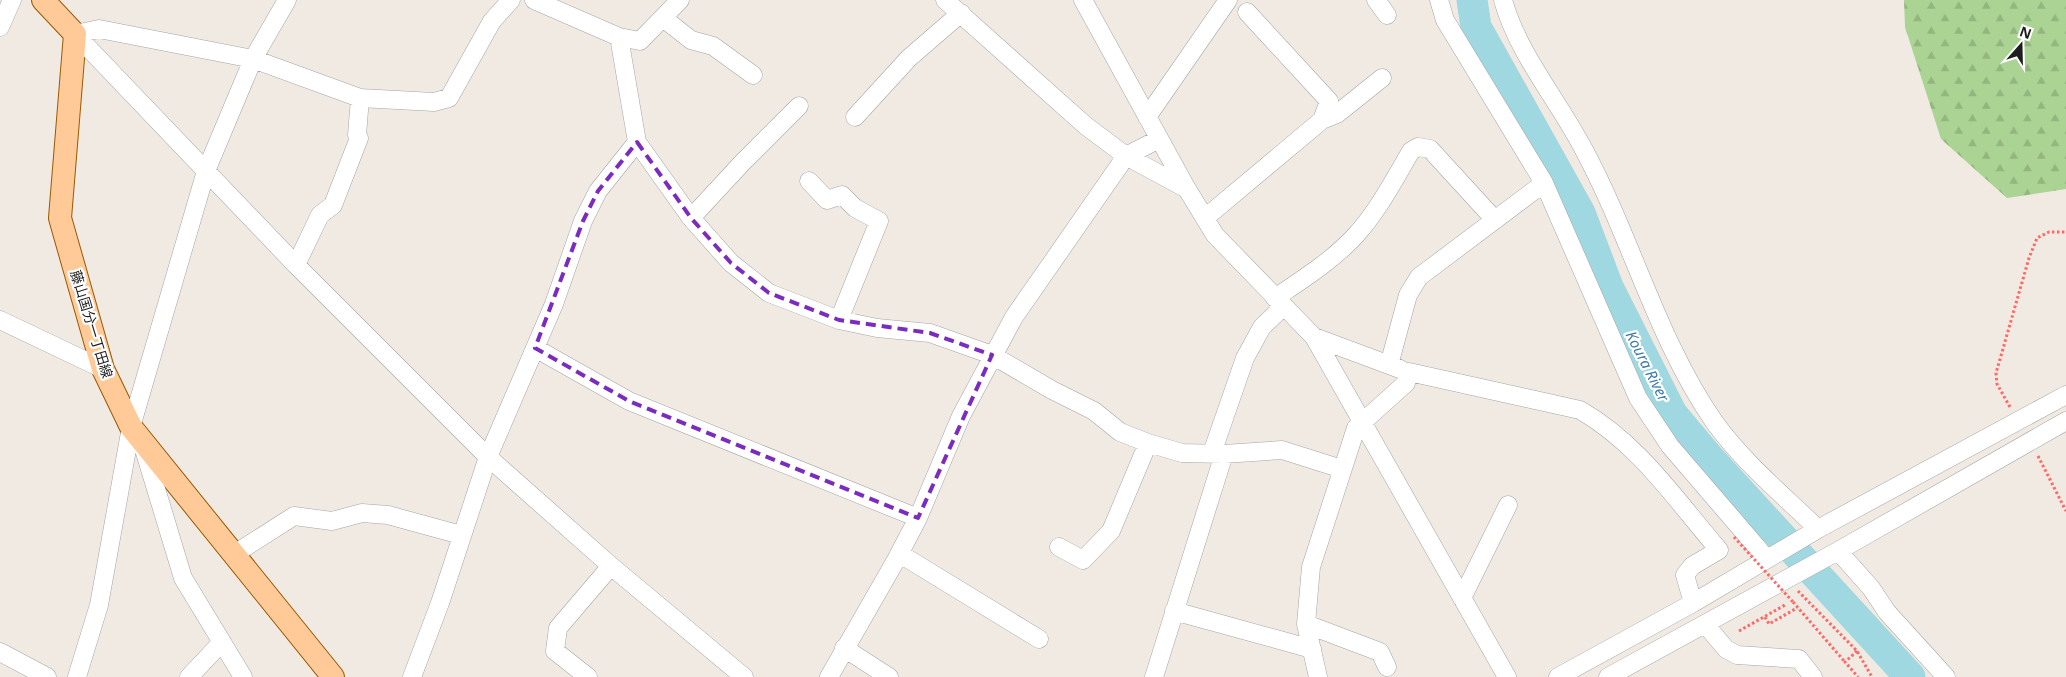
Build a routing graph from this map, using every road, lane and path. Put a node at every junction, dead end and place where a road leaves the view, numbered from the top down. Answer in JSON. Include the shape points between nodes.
{"nodes":[{"id":1,"x":12,"y":0,"type":"edge"},
{"id":2,"x":43,"y":0,"type":"edge"},
{"id":3,"x":287,"y":0,"type":"edge"},
{"id":4,"x":511,"y":0,"type":"edge"},
{"id":5,"x":534,"y":0,"type":"edge"},
{"id":6,"x":680,"y":0,"type":"edge"},
{"id":7,"x":945,"y":0,"type":"edge"},
{"id":8,"x":1083,"y":0,"type":"edge"},
{"id":9,"x":1228,"y":0,"type":"edge"},
{"id":10,"x":1376,"y":0,"type":"edge"},
{"id":11,"x":1439,"y":0,"type":"edge"},
{"id":12,"x":1503,"y":0,"type":"edge"},
{"id":13,"x":1247,"y":12,"type":"dead end"},
{"id":14,"x":960,"y":13,"type":"junction"},
{"id":15,"x":1387,"y":15,"type":"dead end"},
{"id":16,"x":663,"y":18,"type":"junction"},
{"id":17,"x":0,"y":27,"type":"edge"},
{"id":18,"x":75,"y":34,"type":"junction"},
{"id":19,"x":619,"y":37,"type":"junction"},
{"id":20,"x":253,"y":59,"type":"junction"},
{"id":21,"x":753,"y":74,"type":"dead end"},
{"id":22,"x":1382,"y":78,"type":"dead end"},
{"id":23,"x":360,"y":98,"type":"junction"},
{"id":24,"x":799,"y":106,"type":"dead end"},
{"id":25,"x":855,"y":117,"type":"dead end"},
{"id":26,"x":1147,"y":117,"type":"junction"},
{"id":27,"x":1322,"y":120,"type":"junction"},
{"id":28,"x":1159,"y":139,"type":"junction"},
{"id":29,"x":637,"y":142,"type":"junction"},
{"id":30,"x":1126,"y":156,"type":"junction"},
{"id":31,"x":206,"y":171,"type":"junction"},
{"id":32,"x":809,"y":182,"type":"dead end"},
{"id":33,"x":1544,"y":183,"type":"junction"},
{"id":34,"x":1187,"y":189,"type":"junction"},
{"id":35,"x":691,"y":218,"type":"junction"},
{"id":36,"x":1205,"y":218,"type":"junction"},
{"id":37,"x":1495,"y":220,"type":"junction"},
{"id":38,"x":2066,"y":232,"type":"edge"},
{"id":39,"x":296,"y":265,"type":"junction"},
{"id":40,"x":1280,"y":302,"type":"junction"},
{"id":41,"x":0,"y":320,"type":"edge"},
{"id":42,"x":839,"y":320,"type":"junction"},
{"id":43,"x":1314,"y":336,"type":"junction"},
{"id":44,"x":535,"y":348,"type":"junction"},
{"id":45,"x":992,"y":355,"type":"junction"},
{"id":46,"x":1389,"y":365,"type":"junction"},
{"id":47,"x":103,"y":369,"type":"junction"},
{"id":48,"x":1409,"y":372,"type":"junction"},
{"id":49,"x":2066,"y":395,"type":"edge"},
{"id":50,"x":2011,"y":409,"type":"dead end"},
{"id":51,"x":2066,"y":421,"type":"edge"},
{"id":52,"x":1362,"y":423,"type":"junction"},
{"id":53,"x":136,"y":434,"type":"junction"},
{"id":54,"x":1148,"y":443,"type":"junction"},
{"id":55,"x":1218,"y":454,"type":"junction"},
{"id":56,"x":2038,"y":456,"type":"dead end"},
{"id":57,"x":488,"y":457,"type":"junction"},
{"id":58,"x":1342,"y":469,"type":"junction"},
{"id":59,"x":1508,"y":505,"type":"dead end"},
{"id":60,"x":2066,"y":510,"type":"edge"},
{"id":61,"x":918,"y":518,"type":"junction"},
{"id":62,"x":1818,"y":529,"type":"junction"},
{"id":63,"x":461,"y":535,"type":"junction"},
{"id":64,"x":1734,"y":537,"type":"dead end"},
{"id":65,"x":1059,"y":547,"type":"dead end"},
{"id":66,"x":1838,"y":550,"type":"junction"},
{"id":67,"x":900,"y":554,"type":"junction"},
{"id":68,"x":234,"y":555,"type":"junction"},
{"id":69,"x":1767,"y":559,"type":"junction"},
{"id":70,"x":611,"y":566,"type":"junction"},
{"id":71,"x":1786,"y":579,"type":"junction"},
{"id":72,"x":1462,"y":598,"type":"junction"},
{"id":73,"x":1693,"y":603,"type":"junction"},
{"id":74,"x":1785,"y":605,"type":"dead end"},
{"id":75,"x":1797,"y":608,"type":"junction"},
{"id":76,"x":1174,"y":611,"type":"junction"},
{"id":77,"x":1765,"y":617,"type":"junction"},
{"id":78,"x":1306,"y":624,"type":"junction"},
{"id":79,"x":1705,"y":624,"type":"junction"},
{"id":80,"x":1739,"y":631,"type":"dead end"},
{"id":81,"x":1039,"y":639,"type":"dead end"},
{"id":82,"x":222,"y":642,"type":"junction"},
{"id":83,"x":844,"y":648,"type":"junction"},
{"id":84,"x":1312,"y":649,"type":"junction"},
{"id":85,"x":1857,"y":651,"type":"junction"},
{"id":86,"x":0,"y":652,"type":"edge"},
{"id":87,"x":1845,"y":662,"type":"junction"},
{"id":88,"x":1387,"y":667,"type":"dead end"},
{"id":89,"x":47,"y":677,"type":"edge"},
{"id":90,"x":77,"y":677,"type":"edge"},
{"id":91,"x":189,"y":677,"type":"edge"},
{"id":92,"x":243,"y":677,"type":"edge"},
{"id":93,"x":333,"y":677,"type":"edge"},
{"id":94,"x":412,"y":677,"type":"edge"},
{"id":95,"x":588,"y":677,"type":"edge"},
{"id":96,"x":744,"y":677,"type":"edge"},
{"id":97,"x":829,"y":677,"type":"edge"},
{"id":98,"x":889,"y":677,"type":"edge"},
{"id":99,"x":1154,"y":677,"type":"edge"},
{"id":100,"x":1318,"y":677,"type":"edge"},
{"id":101,"x":1508,"y":677,"type":"edge"},
{"id":102,"x":1558,"y":677,"type":"edge"},
{"id":103,"x":1608,"y":677,"type":"edge"},
{"id":104,"x":1813,"y":677,"type":"edge"},
{"id":105,"x":1858,"y":677,"type":"edge"},
{"id":106,"x":1872,"y":677,"type":"edge"},
{"id":107,"x":1946,"y":677,"type":"edge"}],
"edges":[{"from":1,"to":17,"type":"street"},
{"from":2,"to":18,"type":"main road"},
{"from":3,"to":20,"type":"street"},
{"from":4,"to":23,"type":"street","via":[[492,21],[449,98],[434,102]]},
{"from":5,"to":19,"type":"street"},
{"from":6,"to":16,"type":"street"},
{"from":7,"to":14,"type":"street"},
{"from":8,"to":26,"type":"street"},
{"from":9,"to":26,"type":"street"},
{"from":10,"to":15,"type":"street"},
{"from":11,"to":33,"type":"street","via":[[1445,20]]},
{"from":12,"to":62,"type":"street","via":[[1529,57],[1584,150],[1613,209],[1667,338],[1690,384],[1737,451]]},
{"from":13,"to":27,"type":"street","via":[[1329,101]]},
{"from":14,"to":25,"type":"street","via":[[909,58]]},
{"from":14,"to":30,"type":"street","via":[[1086,126]]},
{"from":16,"to":19,"type":"street","via":[[640,40]]},
{"from":16,"to":21,"type":"street","via":[[691,40],[714,46]]},
{"from":18,"to":20,"type":"street","via":[[99,29]]},
{"from":18,"to":31,"type":"street"},
{"from":18,"to":47,"type":"main road","name":"藤山国分一丁田線","via":[[60,218]]},
{"from":19,"to":29,"type":"street"},
{"from":20,"to":23,"type":"street"},
{"from":20,"to":31,"type":"street"},
{"from":22,"to":27,"type":"street","via":[[1337,114]]},
{"from":23,"to":39,"type":"street","via":[[359,138],[333,205],[320,215]]},
{"from":24,"to":35,"type":"street"},
{"from":26,"to":28,"type":"street"},
{"from":27,"to":36,"type":"street"},
{"from":28,"to":30,"type":"street"},
{"from":28,"to":34,"type":"street"},
{"from":29,"to":35,"type":"street"},
{"from":29,"to":44,"type":"street","via":[[598,191],[583,221]]},
{"from":30,"to":34,"type":"street"},
{"from":30,"to":45,"type":"street","via":[[1014,317]]},
{"from":31,"to":39,"type":"street"},
{"from":31,"to":53,"type":"street"},
{"from":32,"to":42,"type":"street","via":[[826,200],[842,195],[855,208],[879,221]]},
{"from":33,"to":37,"type":"street"},
{"from":33,"to":69,"type":"street","via":[[1638,398],[1670,446]]},
{"from":34,"to":36,"type":"street"},
{"from":35,"to":42,"type":"street","via":[[731,263],[769,293]]},
{"from":36,"to":40,"type":"street","via":[[1215,235]]},
{"from":37,"to":40,"type":"street","via":[[1430,149],[1418,147],[1411,151],[1382,200],[1355,236]]},
{"from":37,"to":46,"type":"street","via":[[1419,277],[1408,295]]},
{"from":38,"to":50,"type":"path","via":[[2049,232],[2037,238],[2029,258],[1996,373],[1997,384]]},
{"from":39,"to":57,"type":"street"},
{"from":40,"to":43,"type":"street"},
{"from":40,"to":55,"type":"street","via":[[1245,358]]},
{"from":41,"to":47,"type":"street"},
{"from":42,"to":45,"type":"street","via":[[877,328],[930,333]]},
{"from":43,"to":46,"type":"street"},
{"from":43,"to":52,"type":"street"},
{"from":44,"to":57,"type":"street"},
{"from":44,"to":61,"type":"street","via":[[629,401]]},
{"from":45,"to":54,"type":"street","via":[[1094,410],[1120,432]]},
{"from":45,"to":61,"type":"street","via":[[961,416]]},
{"from":46,"to":48,"type":"street"},
{"from":47,"to":53,"type":"main road","name":"藤山国分一丁田線"},
{"from":48,"to":52,"type":"street","via":[[1406,383]]},
{"from":48,"to":73,"type":"street","via":[[1580,410],[1618,435],[1719,550],[1692,566],[1685,575]]},
{"from":49,"to":62,"type":"street"},
{"from":51,"to":66,"type":"street"},
{"from":52,"to":58,"type":"street","via":[[1356,428]]},
{"from":52,"to":72,"type":"street"},
{"from":53,"to":68,"type":"main road","name":"藤山国分一丁田線"},
{"from":53,"to":82,"type":"street","via":[[183,578]]},
{"from":53,"to":90,"type":"street","via":[[99,605]]},
{"from":54,"to":55,"type":"street","via":[[1182,453]]},
{"from":54,"to":65,"type":"street","via":[[1111,531],[1083,560]]},
{"from":55,"to":58,"type":"street","via":[[1282,450]]},
{"from":55,"to":76,"type":"street"},
{"from":56,"to":60,"type":"path"},
{"from":57,"to":63,"type":"street"},
{"from":57,"to":70,"type":"street"},
{"from":58,"to":78,"type":"street","via":[[1312,567]]},
{"from":59,"to":72,"type":"street"},
{"from":61,"to":67,"type":"street"},
{"from":62,"to":69,"type":"street"},
{"from":63,"to":68,"type":"street","via":[[388,514],[362,513],[332,521],[294,516]]},
{"from":63,"to":94,"type":"street"},
{"from":64,"to":75,"type":"path","bridge":true},
{"from":66,"to":71,"type":"street"},
{"from":66,"to":107,"type":"street","via":[[1887,612]]},
{"from":67,"to":81,"type":"street"},
{"from":67,"to":83,"type":"street"},
{"from":68,"to":93,"type":"main road","name":"藤山国分一丁田線"},
{"from":69,"to":73,"type":"street"},
{"from":70,"to":95,"type":"street","via":[[558,628],[555,651]]},
{"from":70,"to":96,"type":"street"},
{"from":71,"to":79,"type":"street"},
{"from":71,"to":85,"type":"path"},
{"from":72,"to":101,"type":"street"},
{"from":73,"to":102,"type":"street"},
{"from":74,"to":77,"type":"path"},
{"from":75,"to":77,"type":"path","via":[[1769,624]]},
{"from":75,"to":87,"type":"path"},
{"from":76,"to":84,"type":"street"},
{"from":76,"to":99,"type":"street"},
{"from":77,"to":80,"type":"path"},
{"from":78,"to":84,"type":"street"},
{"from":78,"to":88,"type":"street","via":[[1380,652]]},
{"from":79,"to":103,"type":"street"},
{"from":79,"to":104,"type":"street","via":[[1726,649],[1737,654],[1799,659]]},
{"from":82,"to":91,"type":"street"},
{"from":82,"to":92,"type":"street"},
{"from":83,"to":97,"type":"street"},
{"from":83,"to":98,"type":"street"},
{"from":84,"to":100,"type":"street"},
{"from":85,"to":87,"type":"path"},
{"from":85,"to":106,"type":"path"},
{"from":86,"to":89,"type":"street"},
{"from":87,"to":105,"type":"path"}]}
